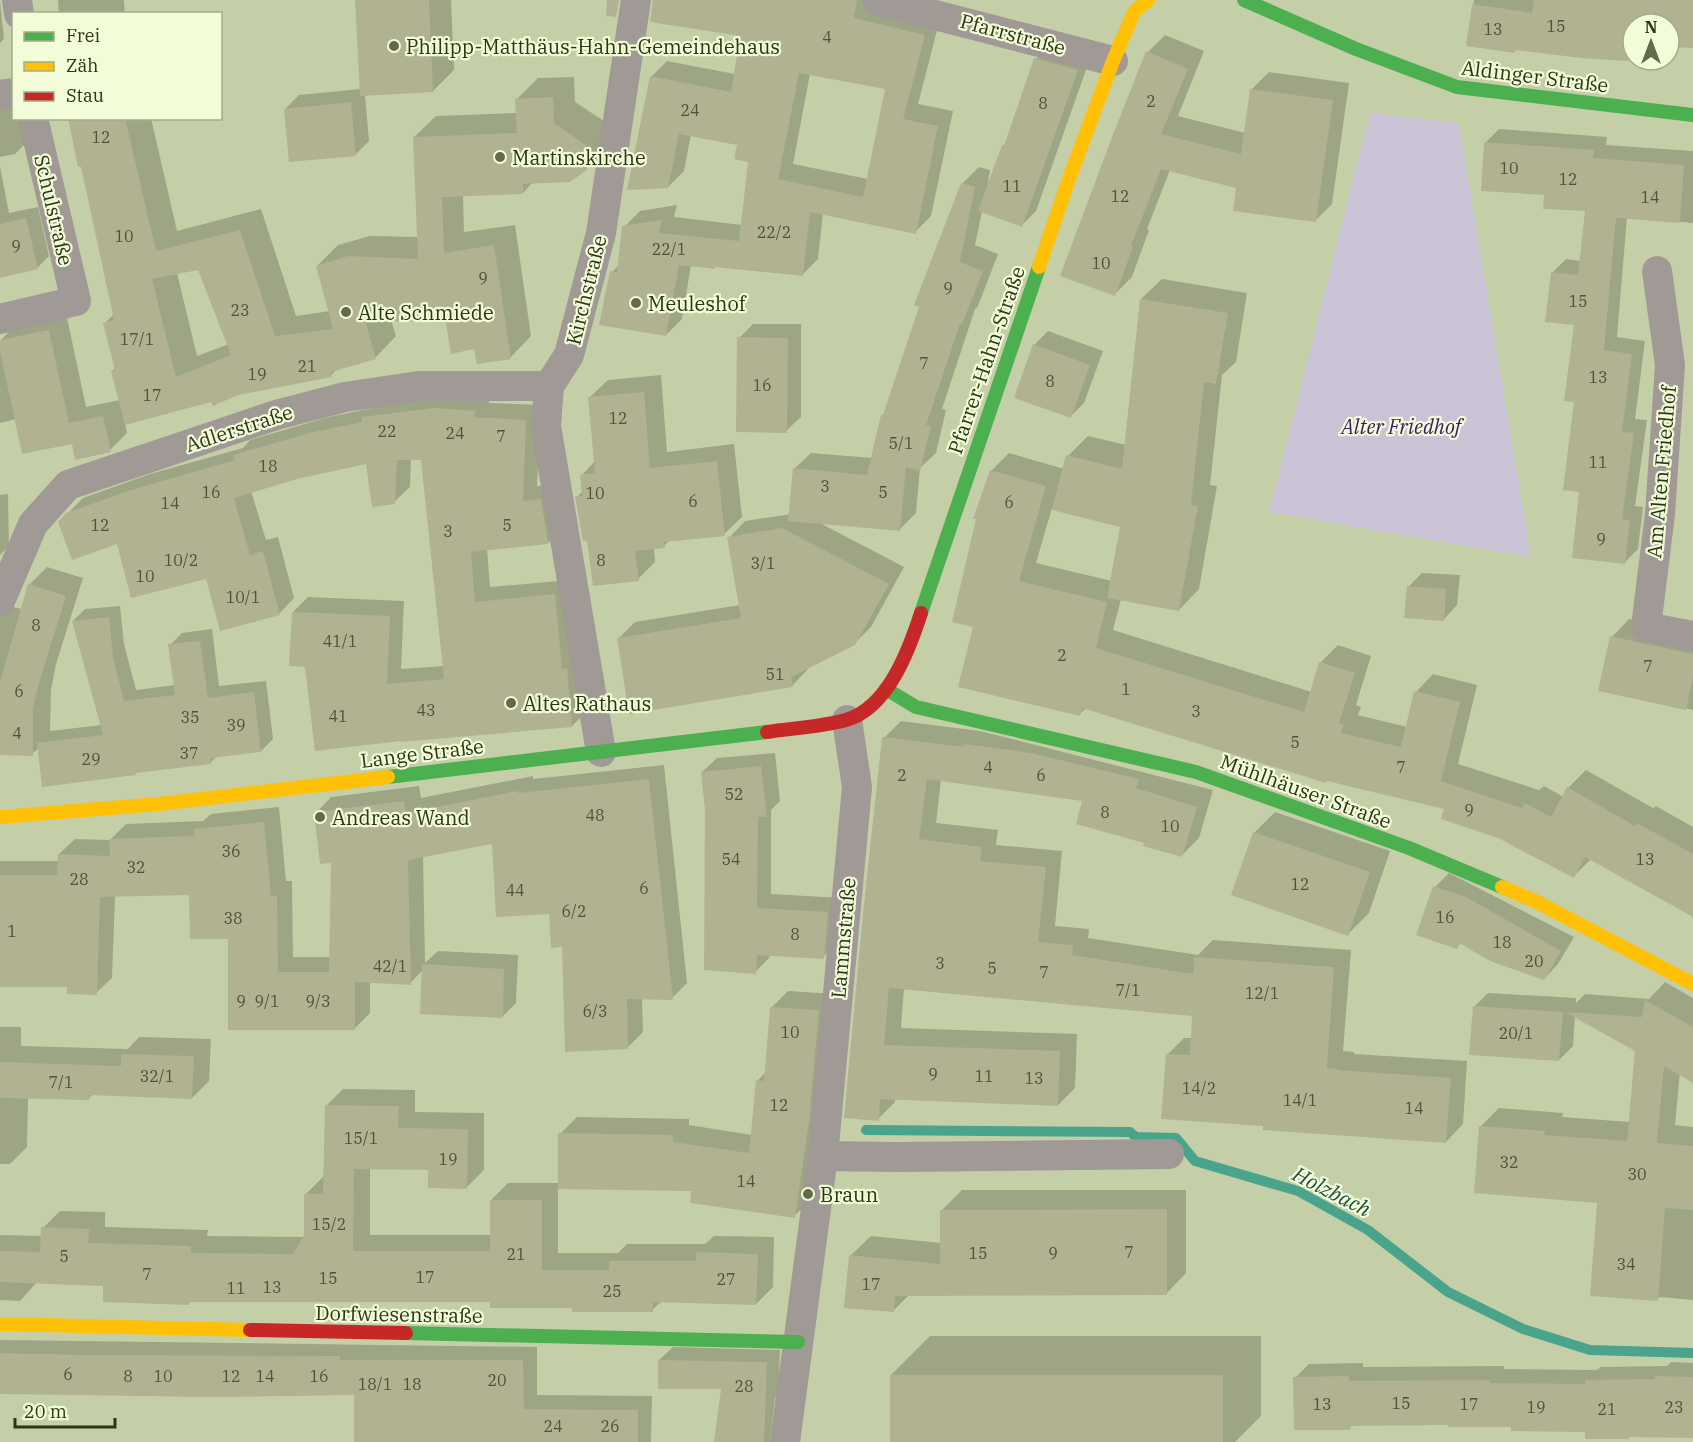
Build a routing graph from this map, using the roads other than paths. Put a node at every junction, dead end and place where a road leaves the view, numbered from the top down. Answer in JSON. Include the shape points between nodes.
{"nodes":[{"id":1,"x":636,"y":0,"type":"edge"},
{"id":2,"x":877,"y":0,"type":"edge"},
{"id":3,"x":1148,"y":0,"type":"edge"},
{"id":4,"x":1244,"y":0,"type":"edge"},
{"id":5,"x":1113,"y":61,"type":"junction"},
{"id":6,"x":1693,"y":115,"type":"edge"},
{"id":7,"x":33,"y":120,"type":"edge"},
{"id":8,"x":1657,"y":271,"type":"dead end"},
{"id":9,"x":0,"y":319,"type":"edge"},
{"id":10,"x":549,"y":386,"type":"junction"},
{"id":11,"x":0,"y":600,"type":"edge"},
{"id":12,"x":1693,"y":636,"type":"edge"},
{"id":13,"x":886,"y":689,"type":"junction"},
{"id":14,"x":847,"y":720,"type":"junction"},
{"id":15,"x":601,"y":752,"type":"junction"},
{"id":16,"x":0,"y":817,"type":"edge"},
{"id":17,"x":1693,"y":984,"type":"edge"},
{"id":18,"x":1169,"y":1154,"type":"dead end"},
{"id":19,"x":823,"y":1156,"type":"junction"},
{"id":20,"x":0,"y":1324,"type":"edge"},
{"id":21,"x":798,"y":1342,"type":"junction"},
{"id":22,"x":784,"y":1442,"type":"edge"}],
"edges":[{"from":1,"to":10,"type":"street","name":"Kirchstraße","via":[[601,233],[569,355]]},
{"from":2,"to":5,"type":"street","name":"Pfarrstraße"},
{"from":3,"to":5,"type":"main road","name":"Pfarrer-Hahn-Straße","via":[[1134,12]]},
{"from":4,"to":6,"type":"main road","name":"Aldinger Straße","via":[[1356,49],[1458,87]]},
{"from":5,"to":13,"type":"main road","name":"Pfarrer-Hahn-Straße","via":[[1069,178],[910,647]]},
{"from":7,"to":9,"type":"street","name":"Schulstraße","via":[[76,301]]},
{"from":8,"to":12,"type":"street","name":"Am Alten Friedhof","via":[[1670,364],[1660,514],[1646,627]]},
{"from":10,"to":11,"type":"street","name":"Adlerstraße","via":[[418,386],[345,397],[276,415],[68,485],[33,524]]},
{"from":10,"to":15,"type":"street","name":"Kirchstraße","via":[[546,426]]},
{"from":13,"to":14,"type":"main road","name":"Pfarrer-Hahn-Straße","via":[[871,708]]},
{"from":13,"to":17,"type":"main road","name":"Mühlhäuser Straße","via":[[916,707],[1196,772],[1409,848],[1537,902]]},
{"from":14,"to":15,"type":"main road","name":"Lange Straße"},
{"from":14,"to":19,"type":"street","name":"Lammstraße","via":[[857,787]]},
{"from":15,"to":16,"type":"main road","name":"Lange Straße","via":[[159,804]]},
{"from":18,"to":19,"type":"street"},
{"from":19,"to":21,"type":"street","name":"Lammstraße"},
{"from":20,"to":21,"type":"main road","name":"Dorfwiesenstraße"},
{"from":21,"to":22,"type":"street","name":"Lammstraße"}]}
